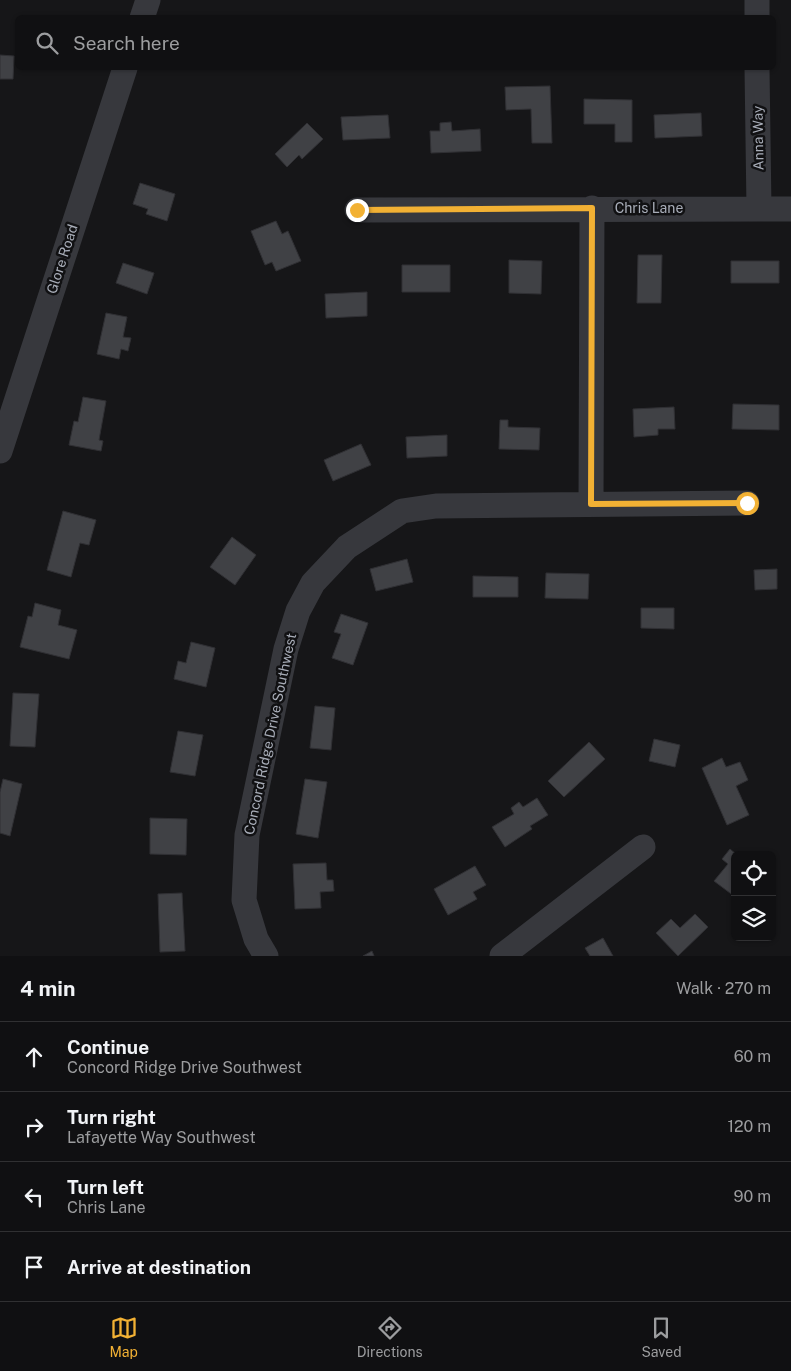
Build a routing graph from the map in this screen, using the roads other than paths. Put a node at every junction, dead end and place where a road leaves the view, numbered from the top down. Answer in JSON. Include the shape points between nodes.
{"nodes":[{"id":1,"x":148,"y":0,"type":"edge"},
{"id":2,"x":756,"y":0,"type":"edge"},
{"id":3,"x":143,"y":15,"type":"edge"},
{"id":4,"x":757,"y":15,"type":"edge"},
{"id":5,"x":124,"y":70,"type":"edge"},
{"id":6,"x":757,"y":70,"type":"edge"},
{"id":7,"x":592,"y":208,"type":"junction"},
{"id":8,"x":759,"y":209,"type":"junction"},
{"id":9,"x":791,"y":209,"type":"edge"},
{"id":10,"x":357,"y":210,"type":"dead end"},
{"id":11,"x":0,"y":451,"type":"edge"},
{"id":12,"x":747,"y":503,"type":"dead end"},
{"id":13,"x":591,"y":504,"type":"junction"},
{"id":14,"x":644,"y":847,"type":"dead end"},
{"id":15,"x":529,"y":948,"type":"edge"},
{"id":16,"x":266,"y":956,"type":"edge"},
{"id":17,"x":502,"y":956,"type":"edge"}],
"edges":[{"from":1,"to":3,"type":"street"},
{"from":2,"to":4,"type":"street"},
{"from":5,"to":11,"type":"street","name":"Glore Road"},
{"from":6,"to":8,"type":"street","name":"Anna Way"},
{"from":7,"to":8,"type":"street","name":"Chris Lane"},
{"from":7,"to":10,"type":"street","name":"Chris Lane"},
{"from":7,"to":13,"type":"street"},
{"from":8,"to":9,"type":"street","name":"Chris Lane"},
{"from":12,"to":13,"type":"street","name":"Concord Ridge Drive Southwest"},
{"from":13,"to":16,"type":"street","name":"Concord Ridge Drive Southwest","via":[[436,506],[402,511],[347,547],[312,583],[298,611],[286,649],[247,835],[244,900],[256,939]]},
{"from":14,"to":15,"type":"street"},
{"from":15,"to":17,"type":"street"}]}
